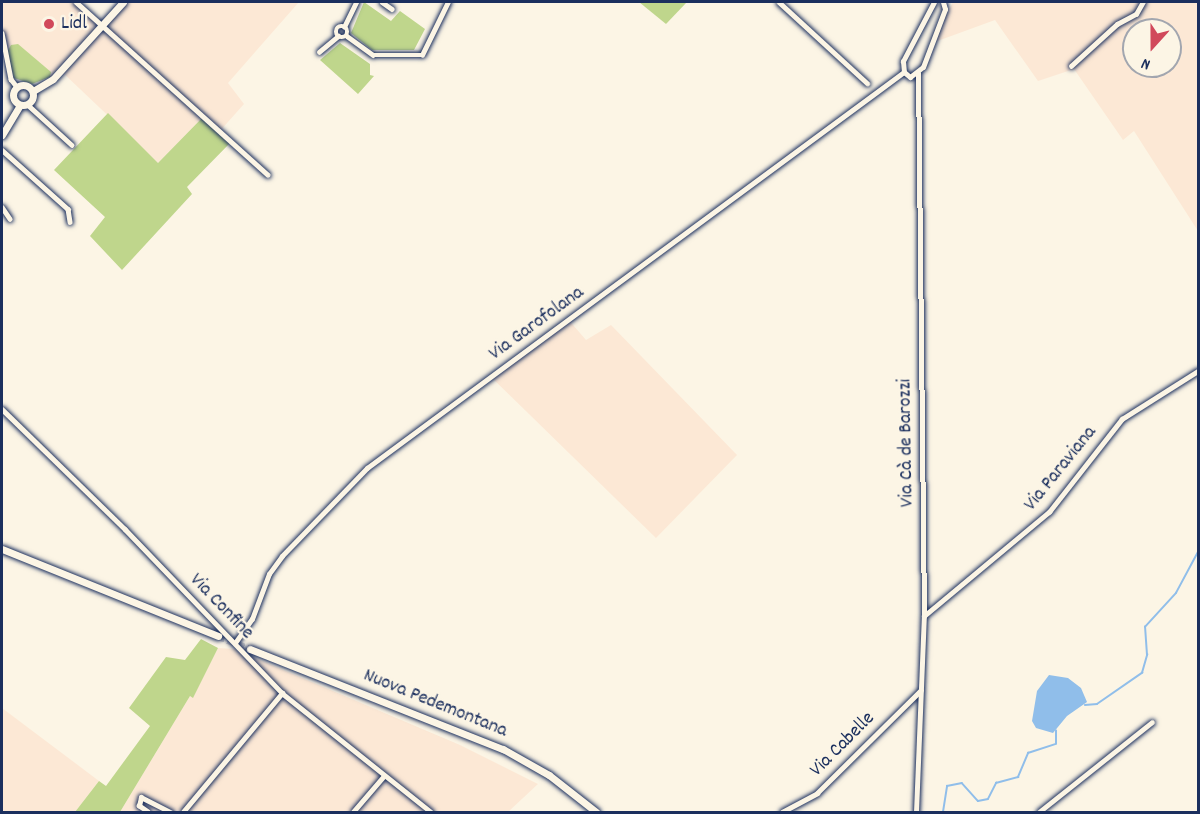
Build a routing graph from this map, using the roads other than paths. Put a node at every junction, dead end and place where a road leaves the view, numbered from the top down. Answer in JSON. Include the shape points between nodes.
{"nodes":[{"id":1,"x":76,"y":2,"type":"edge"},
{"id":2,"x":123,"y":2,"type":"edge"},
{"id":3,"x":356,"y":2,"type":"edge"},
{"id":4,"x":382,"y":2,"type":"edge"},
{"id":5,"x":448,"y":2,"type":"edge"},
{"id":6,"x":779,"y":2,"type":"edge"},
{"id":7,"x":933,"y":2,"type":"edge"},
{"id":8,"x":944,"y":2,"type":"edge"},
{"id":9,"x":1143,"y":2,"type":"edge"},
{"id":10,"x":392,"y":9,"type":"dead end"},
{"id":11,"x":102,"y":25,"type":"junction"},
{"id":12,"x":344,"y":27,"type":"junction"},
{"id":13,"x":2,"y":33,"type":"edge"},
{"id":14,"x":338,"y":36,"type":"junction"},
{"id":15,"x":347,"y":36,"type":"junction"},
{"id":16,"x":319,"y":52,"type":"dead end"},
{"id":17,"x":1071,"y":66,"type":"dead end"},
{"id":18,"x":904,"y":72,"type":"junction"},
{"id":19,"x":918,"y":73,"type":"junction"},
{"id":20,"x":867,"y":83,"type":"dead end"},
{"id":21,"x":17,"y":87,"type":"junction"},
{"id":22,"x":33,"y":91,"type":"junction"},
{"id":23,"x":24,"y":105,"type":"junction"},
{"id":24,"x":2,"y":135,"type":"edge"},
{"id":25,"x":72,"y":145,"type":"dead end"},
{"id":26,"x":2,"y":150,"type":"edge"},
{"id":27,"x":268,"y":176,"type":"dead end"},
{"id":28,"x":2,"y":207,"type":"edge"},
{"id":29,"x":10,"y":219,"type":"dead end"},
{"id":30,"x":70,"y":222,"type":"dead end"},
{"id":31,"x":1198,"y":371,"type":"edge"},
{"id":32,"x":2,"y":408,"type":"edge"},
{"id":33,"x":2,"y":545,"type":"edge"},
{"id":34,"x":2,"y":551,"type":"edge"},
{"id":35,"x":89,"y":586,"type":"junction"},
{"id":36,"x":924,"y":616,"type":"junction"},
{"id":37,"x":218,"y":636,"type":"tunnel mouth"},
{"id":38,"x":235,"y":643,"type":"junction"},
{"id":39,"x":250,"y":649,"type":"tunnel mouth"},
{"id":40,"x":921,"y":690,"type":"junction"},
{"id":41,"x":282,"y":693,"type":"junction"},
{"id":42,"x":1152,"y":722,"type":"dead end"},
{"id":43,"x":383,"y":777,"type":"junction"},
{"id":44,"x":430,"y":812,"type":"edge"},
{"id":45,"x":148,"y":813,"type":"edge"},
{"id":46,"x":171,"y":813,"type":"edge"},
{"id":47,"x":183,"y":813,"type":"edge"},
{"id":48,"x":353,"y":813,"type":"edge"},
{"id":49,"x":596,"y":813,"type":"edge"},
{"id":50,"x":782,"y":813,"type":"edge"},
{"id":51,"x":916,"y":813,"type":"edge"},
{"id":52,"x":1039,"y":813,"type":"edge"}],
"edges":[{"from":1,"to":11,"type":"street"},
{"from":2,"to":11,"type":"main road"},
{"from":3,"to":12,"type":"street"},
{"from":4,"to":10,"type":"street"},
{"from":5,"to":15,"type":"street","via":[[422,55],[373,55]]},
{"from":6,"to":20,"type":"street"},
{"from":7,"to":18,"type":"street","via":[[903,61]]},
{"from":8,"to":19,"type":"street","via":[[945,9]]},
{"from":9,"to":17,"type":"street","via":[[1136,14],[1117,24]]},
{"from":11,"to":22,"type":"main road","via":[[53,79]]},
{"from":11,"to":27,"type":"street"},
{"from":12,"to":14,"type":"street","via":[[338,28]]},
{"from":12,"to":15,"type":"street"},
{"from":13,"to":21,"type":"street","via":[[11,79]]},
{"from":14,"to":15,"type":"street"},
{"from":14,"to":16,"type":"street"},
{"from":18,"to":19,"type":"street","via":[[910,76]]},
{"from":18,"to":38,"type":"street","name":"Via Garofolana","via":[[361,474],[282,556],[269,574],[252,620]]},
{"from":19,"to":36,"type":"street","name":"Via Cà de Barozzi"},
{"from":21,"to":22,"type":"main road","via":[[27,86]]},
{"from":21,"to":23,"type":"main road","via":[[13,97]]},
{"from":22,"to":23,"type":"main road","via":[[33,99]]},
{"from":23,"to":24,"type":"main road"},
{"from":23,"to":25,"type":"street"},
{"from":26,"to":30,"type":"street","via":[[69,209]]},
{"from":28,"to":29,"type":"street"},
{"from":31,"to":36,"type":"street","name":"Via Paraviana","via":[[1122,419],[1049,512]]},
{"from":32,"to":38,"type":"street","name":"Via Confine"},
{"from":33,"to":35,"type":"main road"},
{"from":34,"to":35,"type":"main road"},
{"from":35,"to":37,"type":"main road"},
{"from":36,"to":40,"type":"street","name":"Via Cà de Barozzi"},
{"from":38,"to":41,"type":"street","name":"Via Confine"},
{"from":39,"to":49,"type":"main road","name":"Nuova Pedemontana","via":[[504,749],[549,775]]},
{"from":40,"to":50,"type":"street","name":"Via Cabelle","via":[[817,793]]},
{"from":40,"to":51,"type":"street","name":"Via Cà de Barozzi"},
{"from":41,"to":43,"type":"street","name":"Via Confine"},
{"from":41,"to":47,"type":"street"},
{"from":42,"to":52,"type":"street"},
{"from":43,"to":44,"type":"street","name":"Via Confine"},
{"from":43,"to":48,"type":"street"},
{"from":45,"to":46,"type":"street","via":[[139,806],[141,797]]}]}
